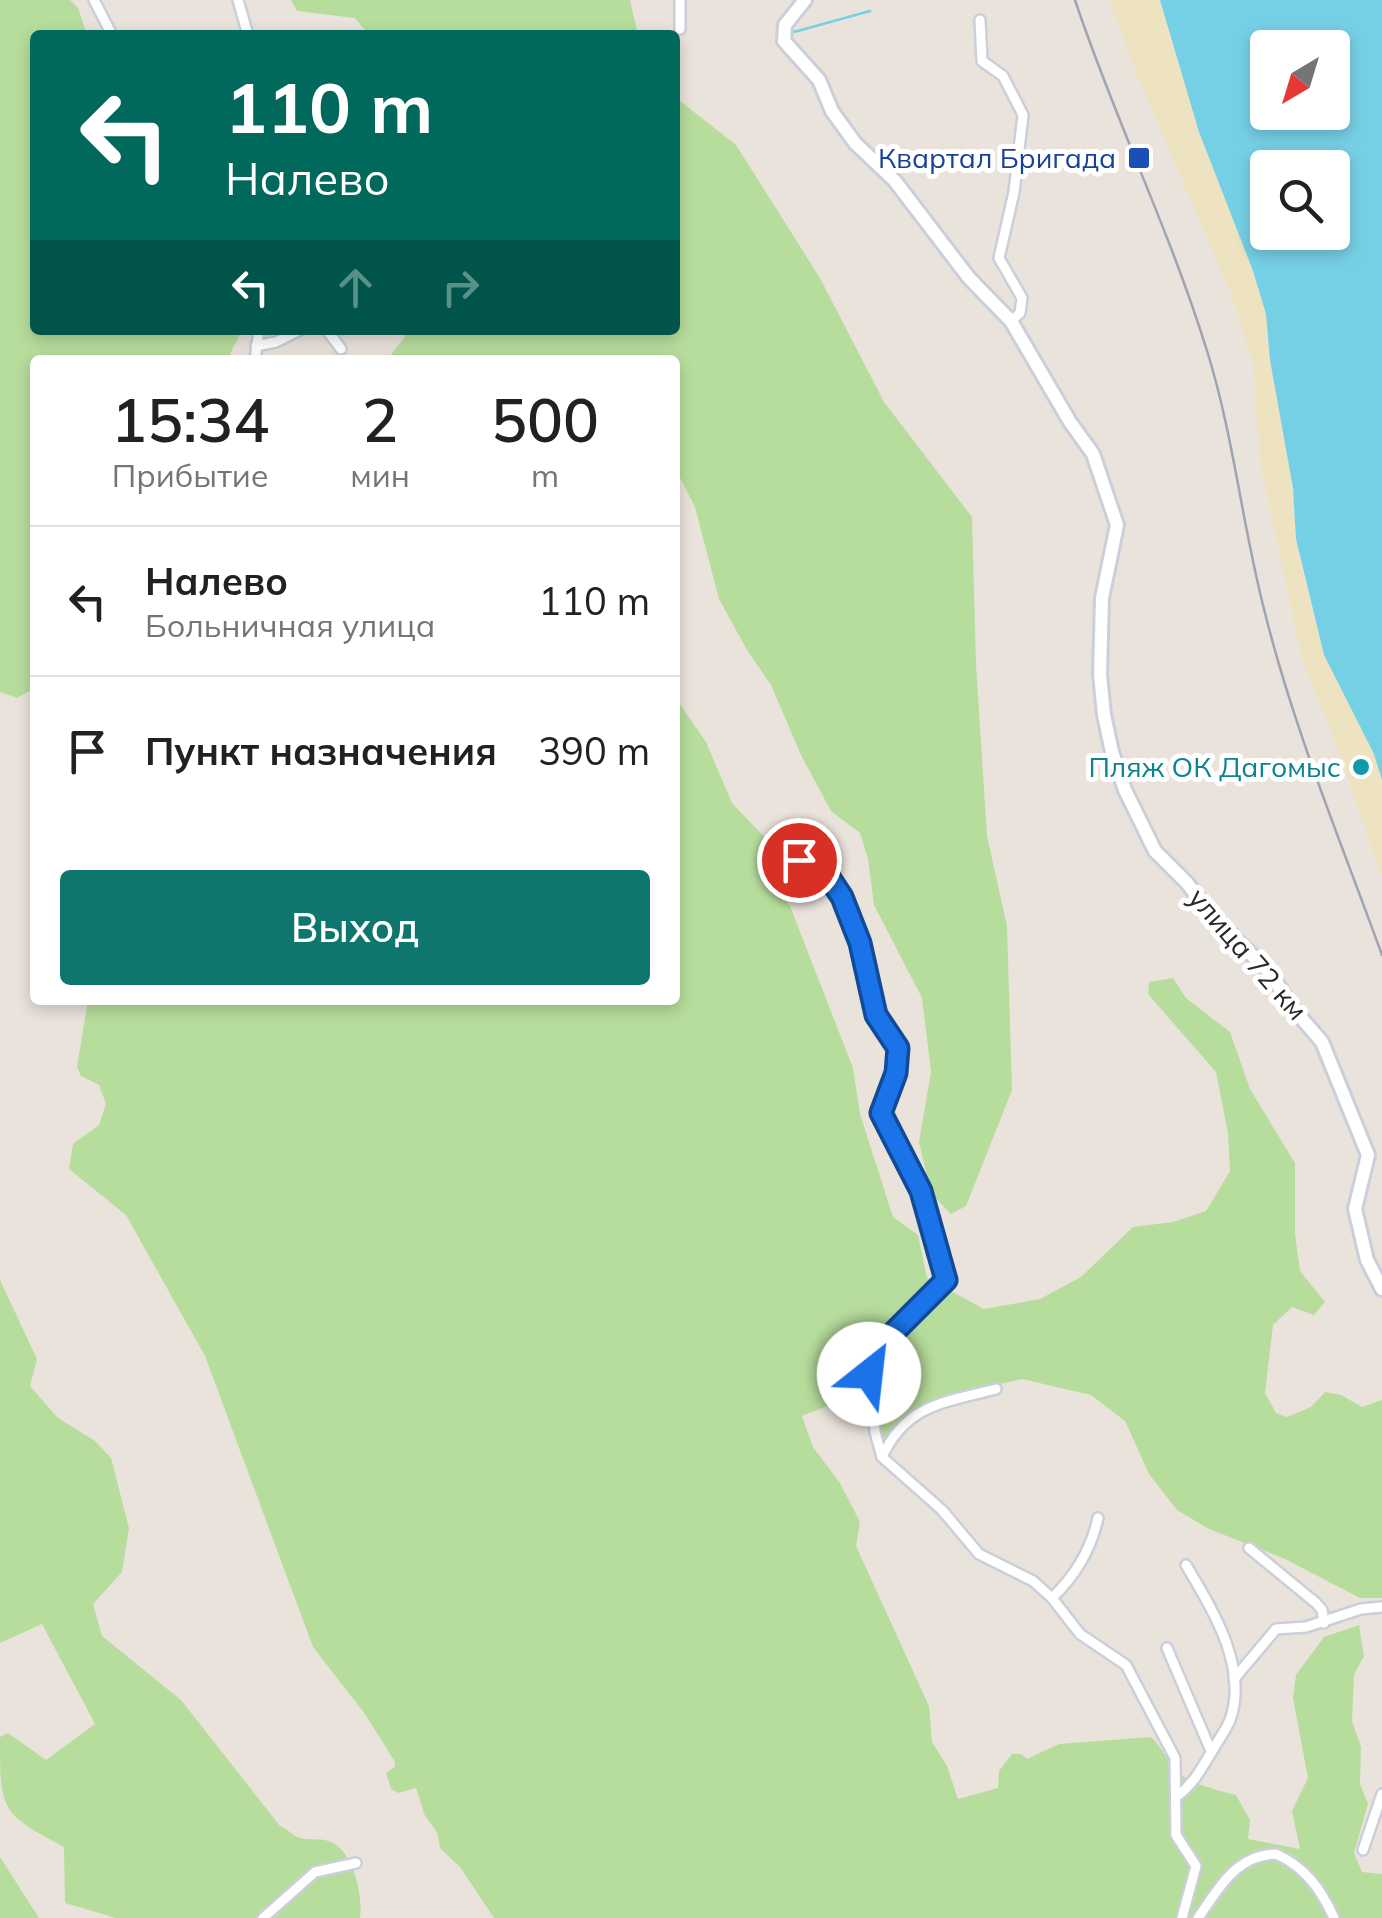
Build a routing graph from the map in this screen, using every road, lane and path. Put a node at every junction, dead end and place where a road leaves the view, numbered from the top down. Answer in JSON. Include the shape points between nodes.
{"nodes":[{"id":1,"x":94,"y":0,"type":"edge"},
{"id":2,"x":238,"y":0,"type":"edge"},
{"id":3,"x":680,"y":0,"type":"edge"},
{"id":4,"x":805,"y":0,"type":"edge"},
{"id":5,"x":980,"y":20,"type":"dead end"},
{"id":6,"x":109,"y":30,"type":"edge"},
{"id":7,"x":247,"y":30,"type":"edge"},
{"id":8,"x":680,"y":30,"type":"dead end"},
{"id":9,"x":1011,"y":321,"type":"junction"},
{"id":10,"x":258,"y":335,"type":"edge"},
{"id":11,"x":290,"y":335,"type":"edge"},
{"id":12,"x":331,"y":335,"type":"edge"},
{"id":13,"x":256,"y":346,"type":"junction"},
{"id":14,"x":341,"y":349,"type":"dead end"},
{"id":15,"x":255,"y":355,"type":"edge"},
{"id":16,"x":777,"y":844,"type":"dead end"},
{"id":17,"x":1382,"y":1289,"type":"edge"},
{"id":18,"x":996,"y":1389,"type":"dead end"},
{"id":19,"x":882,"y":1457,"type":"junction"},
{"id":20,"x":1098,"y":1518,"type":"dead end"},
{"id":21,"x":1249,"y":1548,"type":"dead end"},
{"id":22,"x":1186,"y":1565,"type":"dead end"},
{"id":23,"x":1052,"y":1598,"type":"junction"},
{"id":24,"x":1382,"y":1607,"type":"edge"},
{"id":25,"x":1324,"y":1624,"type":"junction"},
{"id":26,"x":1167,"y":1648,"type":"dead end"},
{"id":27,"x":1234,"y":1679,"type":"junction"},
{"id":28,"x":1212,"y":1751,"type":"junction"},
{"id":29,"x":1382,"y":1794,"type":"edge"},
{"id":30,"x":1176,"y":1797,"type":"junction"},
{"id":31,"x":1363,"y":1850,"type":"dead end"},
{"id":32,"x":356,"y":1863,"type":"dead end"},
{"id":33,"x":263,"y":1918,"type":"edge"},
{"id":34,"x":1182,"y":1918,"type":"edge"},
{"id":35,"x":1198,"y":1918,"type":"edge"},
{"id":36,"x":1334,"y":1918,"type":"edge"}],
"edges":[{"from":1,"to":6,"type":"street"},
{"from":2,"to":7,"type":"street"},
{"from":3,"to":8,"type":"street"},
{"from":4,"to":9,"type":"street","name":"улица 72 км","via":[[785,25],[784,41],[819,80],[855,143],[895,181]]},
{"from":5,"to":9,"type":"street","via":[[982,61],[1002,76],[1023,115],[1000,243],[1002,266],[1022,298]]},
{"from":9,"to":17,"type":"street","name":"улица 72 км","via":[[1092,454],[1113,506],[1117,524],[1102,598],[1100,674],[1112,752],[1129,797],[1155,851],[1271,974],[1322,1042],[1368,1154],[1356,1212]]},
{"from":10,"to":13,"type":"street"},
{"from":11,"to":13,"type":"street"},
{"from":12,"to":14,"type":"street"},
{"from":13,"to":15,"type":"street"},
{"from":16,"to":19,"type":"street","via":[[830,879],[842,897],[876,1015],[898,1048],[881,1113],[921,1191],[946,1280],[889,1337],[869,1346]]},
{"from":18,"to":19,"type":"street","via":[[912,1416]]},
{"from":19,"to":23,"type":"street","via":[[979,1554],[1034,1581]]},
{"from":20,"to":23,"type":"street","via":[[1093,1541]]},
{"from":21,"to":25,"type":"street","via":[[1316,1603]]},
{"from":22,"to":27,"type":"street","via":[[1210,1607]]},
{"from":23,"to":30,"type":"street","via":[[1080,1634],[1116,1657],[1135,1680],[1175,1758]]},
{"from":24,"to":25,"type":"street"},
{"from":25,"to":27,"type":"street","via":[[1276,1629]]},
{"from":26,"to":28,"type":"street"},
{"from":27,"to":28,"type":"street","via":[[1230,1720]]},
{"from":28,"to":30,"type":"street","via":[[1200,1775]]},
{"from":29,"to":31,"type":"street"},
{"from":30,"to":34,"type":"street","via":[[1176,1835],[1196,1866]]},
{"from":32,"to":33,"type":"street","via":[[314,1872]]},
{"from":35,"to":36,"type":"street","via":[[1246,1859],[1276,1854],[1302,1869]]}]}
